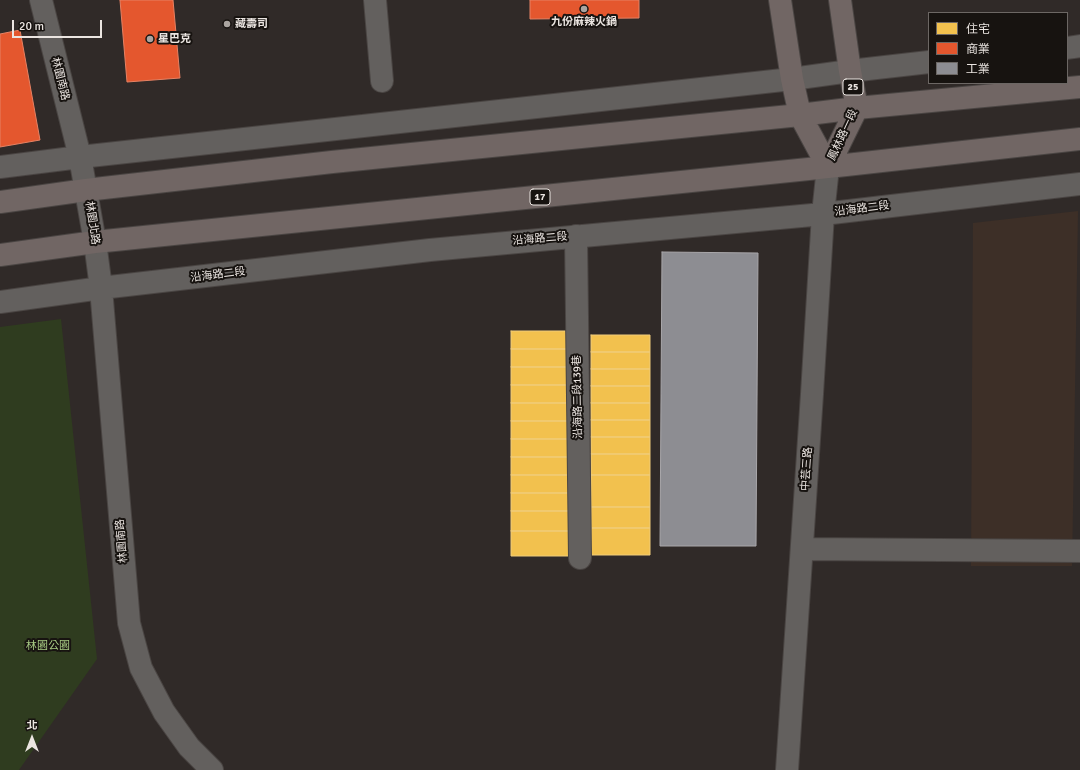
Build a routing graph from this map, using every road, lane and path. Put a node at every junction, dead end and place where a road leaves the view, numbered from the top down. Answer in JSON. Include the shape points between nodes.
{"nodes":[{"id":1,"x":41,"y":0,"type":"edge"},
{"id":2,"x":375,"y":0,"type":"edge"},
{"id":3,"x":780,"y":0,"type":"edge"},
{"id":4,"x":840,"y":0,"type":"edge"},
{"id":5,"x":1080,"y":46,"type":"edge"},
{"id":6,"x":1068,"y":48,"type":"edge"},
{"id":7,"x":928,"y":62,"type":"edge"},
{"id":8,"x":850,"y":71,"type":"junction"},
{"id":9,"x":792,"y":79,"type":"junction"},
{"id":10,"x":382,"y":81,"type":"dead end"},
{"id":11,"x":1080,"y":87,"type":"edge"},
{"id":12,"x":858,"y":108,"type":"junction"},
{"id":13,"x":800,"y":115,"type":"junction"},
{"id":14,"x":1080,"y":139,"type":"edge"},
{"id":15,"x":80,"y":157,"type":"junction"},
{"id":16,"x":0,"y":167,"type":"edge"},
{"id":17,"x":828,"y":167,"type":"junction"},
{"id":18,"x":1080,"y":184,"type":"edge"},
{"id":19,"x":86,"y":190,"type":"junction"},
{"id":20,"x":0,"y":202,"type":"edge"},
{"id":21,"x":823,"y":214,"type":"junction"},
{"id":22,"x":576,"y":236,"type":"junction"},
{"id":23,"x":95,"y":242,"type":"junction"},
{"id":24,"x":0,"y":256,"type":"edge"},
{"id":25,"x":101,"y":288,"type":"junction"},
{"id":26,"x":0,"y":302,"type":"edge"},
{"id":27,"x":802,"y":549,"type":"junction"},
{"id":28,"x":1080,"y":551,"type":"edge"},
{"id":29,"x":580,"y":558,"type":"dead end"},
{"id":30,"x":212,"y":770,"type":"edge"},
{"id":31,"x":786,"y":770,"type":"edge"}],
"edges":[{"from":1,"to":15,"type":"street","name":"林園南路"},
{"from":2,"to":10,"type":"street"},
{"from":3,"to":9,"type":"main road","name":"鳳林路一段"},
{"from":4,"to":8,"type":"main road","name":"鳳林路一段","number":"25"},
{"from":5,"to":6,"type":"street"},
{"from":7,"to":8,"type":"street"},
{"from":8,"to":9,"type":"street"},
{"from":8,"to":12,"type":"main road","name":"鳳林路一段","number":"25"},
{"from":9,"to":13,"type":"main road","name":"鳳林路一段"},
{"from":9,"to":15,"type":"street"},
{"from":11,"to":12,"type":"main road"},
{"from":12,"to":13,"type":"main road"},
{"from":12,"to":17,"type":"main road","name":"鳳林路一段","number":"25"},
{"from":13,"to":17,"type":"main road","name":"鳳林路一段"},
{"from":13,"to":19,"type":"main road","via":[[332,162]]},
{"from":14,"to":17,"type":"main road","number":"17"},
{"from":15,"to":16,"type":"street"},
{"from":15,"to":19,"type":"street","name":"林園北路"},
{"from":17,"to":21,"type":"street","name":"中芸三路"},
{"from":17,"to":23,"type":"main road","number":"17"},
{"from":18,"to":21,"type":"street","name":"沿海路二段"},
{"from":19,"to":20,"type":"main road"},
{"from":19,"to":23,"type":"street","name":"林園北路"},
{"from":21,"to":22,"type":"street","name":"沿海路二段"},
{"from":21,"to":27,"type":"street","name":"中芸三路"},
{"from":22,"to":25,"type":"street","name":"沿海路二段"},
{"from":22,"to":29,"type":"street","name":"沿海路二段139巷"},
{"from":23,"to":24,"type":"main road","number":"17"},
{"from":23,"to":25,"type":"street","name":"林園北路"},
{"from":25,"to":26,"type":"street","name":"沿海路二段"},
{"from":25,"to":30,"type":"street","name":"林園南路","via":[[129,623],[141,668],[164,712],[189,747]]},
{"from":27,"to":28,"type":"street"},
{"from":27,"to":31,"type":"street","name":"中芸三路"}]}
